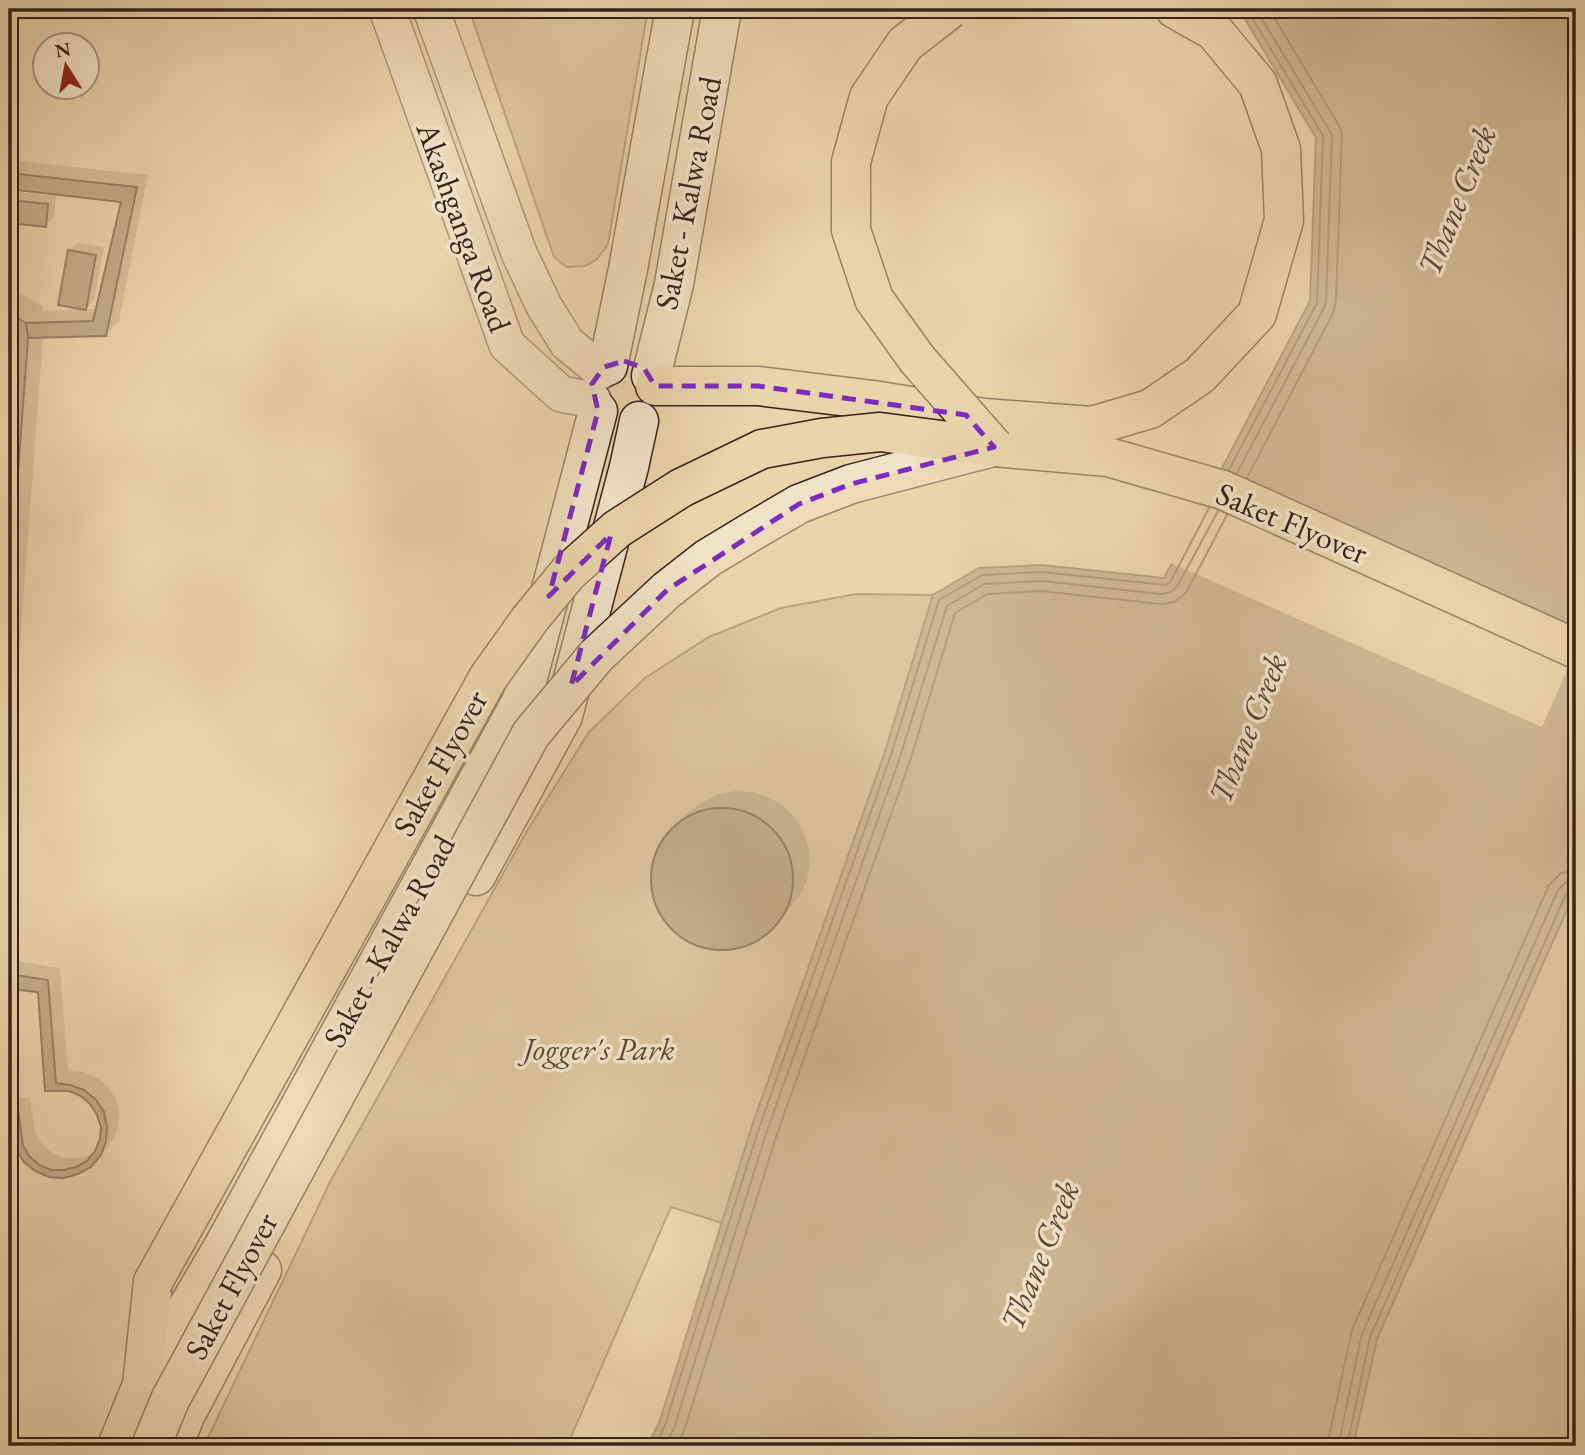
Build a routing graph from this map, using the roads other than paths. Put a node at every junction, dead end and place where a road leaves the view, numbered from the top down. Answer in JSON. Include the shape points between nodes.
{"nodes":[{"id":1,"x":387,"y":9,"type":"edge"},
{"id":2,"x":431,"y":9,"type":"edge"},
{"id":3,"x":675,"y":9,"type":"edge"},
{"id":4,"x":722,"y":9,"type":"edge"},
{"id":5,"x":950,"y":9,"type":"edge"},
{"id":6,"x":1175,"y":9,"type":"edge"},
{"id":7,"x":653,"y":381,"type":"junction"},
{"id":8,"x":600,"y":387,"type":"junction"},
{"id":9,"x":639,"y":421,"type":"junction"},
{"id":10,"x":994,"y":447,"type":"junction"},
{"id":11,"x":1576,"y":649,"type":"edge"},
{"id":12,"x":142,"y":1385,"type":"junction"},
{"id":13,"x":117,"y":1446,"type":"edge"},
{"id":14,"x":151,"y":1446,"type":"edge"},
{"id":15,"x":173,"y":1446,"type":"edge"}],
"edges":[{"from":1,"to":8,"type":"street","name":"Akashganga Road","via":[[507,345],[561,394]]},
{"from":2,"to":8,"type":"street","name":"Akashganga Road","via":[[519,253],[544,306]]},
{"from":3,"to":8,"type":"main road","name":"Saket - Kalwa Road","via":[[628,269]]},
{"from":4,"to":7,"type":"main road","name":"Saket - Kalwa Road"},
{"from":5,"to":10,"type":"main road","bridge":true,"via":[[905,44],[869,97],[851,162],[851,230],[874,299],[917,359]]},
{"from":6,"to":7,"type":"main road","via":[[1214,31],[1258,84],[1281,149],[1284,220],[1257,314],[1200,375],[1150,409],[1091,426],[984,418],[758,386]]},
{"from":7,"to":8,"type":"main road","via":[[644,368],[624,361],[614,363]]},
{"from":7,"to":9,"type":"main road","via":[[653,406]]},
{"from":8,"to":9,"type":"main road","via":[[608,421]]},
{"from":8,"to":12,"type":"main road","name":"Saket - Kalwa Road","via":[[522,700],[223,1247]]},
{"from":9,"to":15,"type":"main road","name":"Saket - Kalwa Road","via":[[563,716],[263,1268]]},
{"from":10,"to":11,"type":"main road","name":"Saket Flyover","via":[[1108,457],[1223,490]]},
{"from":10,"to":12,"type":"main road","name":"Saket Flyover","bridge":true,"via":[[880,432],[762,449],[681,488],[617,529],[568,573],[488,678],[153,1282]]},
{"from":10,"to":14,"type":"main road","name":"Saket Flyover","bridge":true,"via":[[851,484],[799,504],[708,558],[597,655],[531,734],[176,1388]]},
{"from":12,"to":13,"type":"main road","name":"Saket - Kalwa Road"}]}
